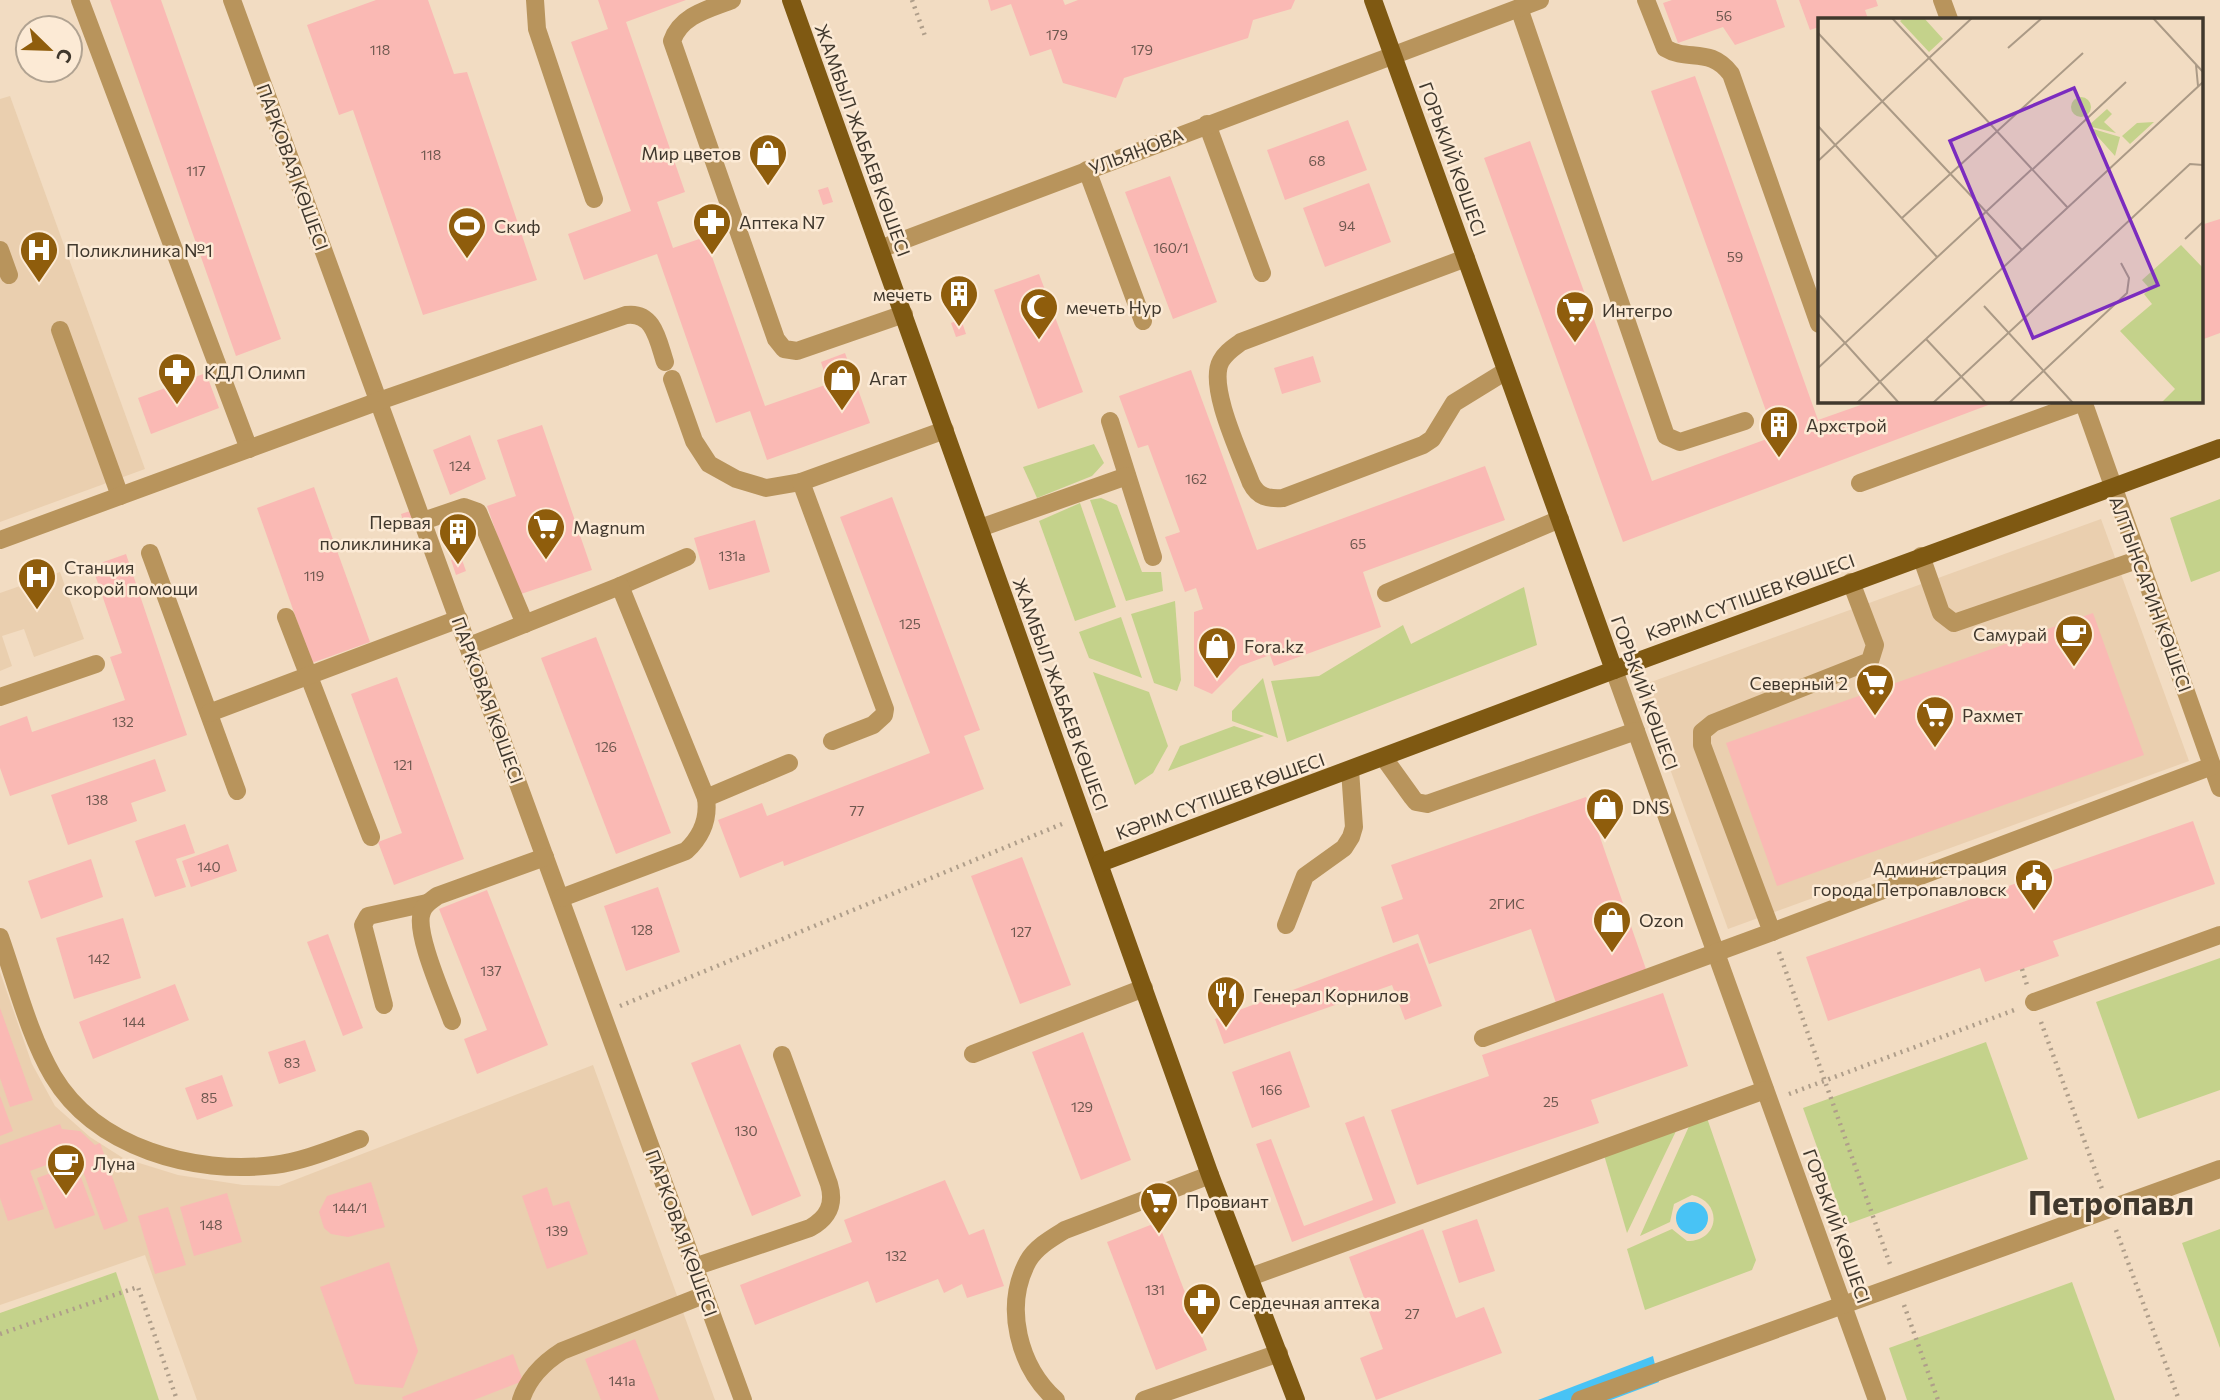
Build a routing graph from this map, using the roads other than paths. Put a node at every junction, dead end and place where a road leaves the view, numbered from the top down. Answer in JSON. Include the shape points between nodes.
{"nodes":[{"id":1,"x":80,"y":0,"type":"edge"},
{"id":2,"x":232,"y":0,"type":"edge"},
{"id":3,"x":535,"y":0,"type":"edge"},
{"id":4,"x":732,"y":0,"type":"edge"},
{"id":5,"x":791,"y":0,"type":"edge"},
{"id":6,"x":1373,"y":0,"type":"edge"},
{"id":7,"x":1540,"y":0,"type":"edge"},
{"id":8,"x":1646,"y":0,"type":"edge"},
{"id":9,"x":1519,"y":8,"type":"junction"},
{"id":10,"x":1393,"y":54,"type":"junction"},
{"id":11,"x":1208,"y":124,"type":"junction"},
{"id":12,"x":1087,"y":170,"type":"junction"},
{"id":13,"x":594,"y":199,"type":"dead end"},
{"id":14,"x":880,"y":249,"type":"junction"},
{"id":15,"x":0,"y":250,"type":"edge"},
{"id":16,"x":1466,"y":258,"type":"junction"},
{"id":17,"x":1262,"y":273,"type":"dead end"},
{"id":18,"x":9,"y":275,"type":"dead end"},
{"id":19,"x":904,"y":314,"type":"junction"},
{"id":20,"x":1143,"y":321,"type":"dead end"},
{"id":21,"x":1818,"y":321,"type":"edge"},
{"id":22,"x":60,"y":330,"type":"dead end"},
{"id":23,"x":665,"y":362,"type":"dead end"},
{"id":24,"x":1506,"y":372,"type":"junction"},
{"id":25,"x":672,"y":379,"type":"dead end"},
{"id":26,"x":379,"y":401,"type":"junction"},
{"id":27,"x":2080,"y":402,"type":"edge"},
{"id":28,"x":2083,"y":402,"type":"edge"},
{"id":29,"x":1110,"y":421,"type":"dead end"},
{"id":30,"x":1745,"y":421,"type":"dead end"},
{"id":31,"x":945,"y":430,"type":"junction"},
{"id":32,"x":2220,"y":448,"type":"edge"},
{"id":33,"x":250,"y":449,"type":"junction"},
{"id":34,"x":1127,"y":476,"type":"junction"},
{"id":35,"x":801,"y":482,"type":"junction"},
{"id":36,"x":1860,"y":484,"type":"dead end"},
{"id":37,"x":2113,"y":488,"type":"junction"},
{"id":38,"x":120,"y":496,"type":"junction"},
{"id":39,"x":1560,"y":519,"type":"junction"},
{"id":40,"x":423,"y":522,"type":"junction"},
{"id":41,"x":980,"y":528,"type":"junction"},
{"id":42,"x":0,"y":540,"type":"edge"},
{"id":43,"x":150,"y":553,"type":"dead end"},
{"id":44,"x":687,"y":556,"type":"dead end"},
{"id":45,"x":1153,"y":556,"type":"dead end"},
{"id":46,"x":1922,"y":556,"type":"junction"},
{"id":47,"x":2140,"y":559,"type":"junction"},
{"id":48,"x":1851,"y":582,"type":"junction"},
{"id":49,"x":620,"y":586,"type":"junction"},
{"id":50,"x":1386,"y":593,"type":"dead end"},
{"id":51,"x":286,"y":617,"type":"dead end"},
{"id":52,"x":459,"y":619,"type":"junction"},
{"id":53,"x":525,"y":624,"type":"junction"},
{"id":54,"x":469,"y":646,"type":"junction"},
{"id":55,"x":96,"y":664,"type":"dead end"},
{"id":56,"x":1614,"y":670,"type":"junction"},
{"id":57,"x":310,"y":677,"type":"junction"},
{"id":58,"x":0,"y":697,"type":"edge"},
{"id":59,"x":209,"y":713,"type":"junction"},
{"id":60,"x":1636,"y":731,"type":"junction"},
{"id":61,"x":832,"y":741,"type":"dead end"},
{"id":62,"x":1384,"y":758,"type":"junction"},
{"id":63,"x":789,"y":763,"type":"dead end"},
{"id":64,"x":2212,"y":766,"type":"junction"},
{"id":65,"x":1350,"y":770,"type":"junction"},
{"id":66,"x":2220,"y":788,"type":"edge"},
{"id":67,"x":237,"y":791,"type":"dead end"},
{"id":68,"x":706,"y":797,"type":"junction"},
{"id":69,"x":371,"y":837,"type":"dead end"},
{"id":70,"x":545,"y":858,"type":"junction"},
{"id":71,"x":1100,"y":863,"type":"junction"},
{"id":72,"x":561,"y":898,"type":"junction"},
{"id":73,"x":427,"y":903,"type":"junction"},
{"id":74,"x":1286,"y":925,"type":"dead end"},
{"id":75,"x":1772,"y":932,"type":"junction"},
{"id":76,"x":2220,"y":935,"type":"edge"},
{"id":77,"x":0,"y":937,"type":"edge"},
{"id":78,"x":1716,"y":953,"type":"junction"},
{"id":79,"x":1144,"y":988,"type":"junction"},
{"id":80,"x":2034,"y":1002,"type":"road end"},
{"id":81,"x":384,"y":1005,"type":"dead end"},
{"id":82,"x":452,"y":1021,"type":"dead end"},
{"id":83,"x":1483,"y":1038,"type":"dead end"},
{"id":84,"x":973,"y":1054,"type":"dead end"},
{"id":85,"x":782,"y":1055,"type":"dead end"},
{"id":86,"x":1767,"y":1095,"type":"junction"},
{"id":87,"x":360,"y":1139,"type":"dead end"},
{"id":88,"x":2220,"y":1169,"type":"edge"},
{"id":89,"x":1210,"y":1175,"type":"junction"},
{"id":90,"x":694,"y":1267,"type":"junction"},
{"id":91,"x":1251,"y":1277,"type":"junction"},
{"id":92,"x":704,"y":1295,"type":"junction"},
{"id":93,"x":1843,"y":1305,"type":"junction"},
{"id":94,"x":1279,"y":1353,"type":"junction"},
{"id":95,"x":521,"y":1400,"type":"edge"},
{"id":96,"x":743,"y":1400,"type":"edge"},
{"id":97,"x":1056,"y":1400,"type":"edge"},
{"id":98,"x":1144,"y":1400,"type":"edge"},
{"id":99,"x":1296,"y":1400,"type":"edge"},
{"id":100,"x":1580,"y":1400,"type":"edge"},
{"id":101,"x":1877,"y":1400,"type":"edge"}],
"edges":[{"from":1,"to":33,"type":"street"},
{"from":2,"to":26,"type":"street","name":"ПАРКОВАЯ КӨШЕСІ"},
{"from":3,"to":13,"type":"street","via":[[537,29]]},
{"from":4,"to":19,"type":"street","via":[[693,16],[672,41],[776,339],[784,349],[797,351]]},
{"from":5,"to":14,"type":"main road","name":"ЖАМБЫЛ ЖАБАЕВ КӨШЕСІ"},
{"from":6,"to":10,"type":"main road","name":"ГОРЬКИЙ КӨШЕСІ"},
{"from":7,"to":9,"type":"street","name":"УЛЬЯНОВА"},
{"from":8,"to":21,"type":"street","via":[[1665,48],[1710,57],[1731,74]]},
{"from":9,"to":10,"type":"street","name":"УЛЬЯНОВА"},
{"from":9,"to":30,"type":"street","via":[[1666,436],[1679,442]]},
{"from":10,"to":11,"type":"street","name":"УЛЬЯНОВА"},
{"from":10,"to":16,"type":"main road","name":"ГОРЬКИЙ КӨШЕСІ"},
{"from":11,"to":12,"type":"street","name":"УЛЬЯНОВА"},
{"from":11,"to":17,"type":"street"},
{"from":12,"to":14,"type":"street","name":"УЛЬЯНОВА"},
{"from":12,"to":20,"type":"street"},
{"from":14,"to":19,"type":"main road","name":"ЖАМБЫЛ ЖАБАЕВ КӨШЕСІ"},
{"from":15,"to":18,"type":"street"},
{"from":16,"to":24,"type":"main road","name":"ГОРЬКИЙ КӨШЕСІ"},
{"from":16,"to":24,"type":"street","via":[[1229,350],[1219,363],[1219,394],[1255,492],[1283,498],[1423,445],[1432,439],[1454,403]]},
{"from":19,"to":31,"type":"main road","name":"ЖАМБЫЛ ЖАБАЕВ КӨШЕСІ"},
{"from":22,"to":38,"type":"street"},
{"from":23,"to":26,"type":"street","via":[[650,322],[631,314]]},
{"from":24,"to":39,"type":"main road","name":"ГОРЬКИЙ КӨШЕСІ"},
{"from":25,"to":35,"type":"street","via":[[694,441],[709,464],[766,488]]},
{"from":26,"to":33,"type":"street"},
{"from":26,"to":40,"type":"street","name":"ПАРКОВАЯ КӨШЕСІ"},
{"from":27,"to":36,"type":"street"},
{"from":28,"to":37,"type":"street","name":"АЛТЫНСАРИН КӨШЕСІ"},
{"from":29,"to":34,"type":"street"},
{"from":31,"to":35,"type":"street"},
{"from":31,"to":41,"type":"main road","name":"ЖАМБЫЛ ЖАБАЕВ КӨШЕСІ"},
{"from":32,"to":37,"type":"main road","name":"КӘРІМ СҮТІШЕВ КӨШЕСІ"},
{"from":33,"to":38,"type":"street"},
{"from":34,"to":41,"type":"street"},
{"from":34,"to":45,"type":"street"},
{"from":35,"to":61,"type":"street","via":[[885,709],[873,725]]},
{"from":37,"to":46,"type":"main road","name":"КӘРІМ СҮТІШЕВ КӨШЕСІ"},
{"from":37,"to":47,"type":"street","name":"АЛТЫНСАРИН КӨШЕСІ"},
{"from":38,"to":42,"type":"street"},
{"from":39,"to":50,"type":"street"},
{"from":39,"to":56,"type":"main road","name":"ГОРЬКИЙ КӨШЕСІ"},
{"from":40,"to":52,"type":"street","name":"ПАРКОВАЯ КӨШЕСІ"},
{"from":40,"to":53,"type":"street","via":[[469,506],[478,512]]},
{"from":41,"to":71,"type":"main road","name":"ЖАМБЫЛ ЖАБАЕВ КӨШЕСІ"},
{"from":43,"to":59,"type":"street"},
{"from":44,"to":49,"type":"street"},
{"from":46,"to":47,"type":"street","via":[[1941,613],[1954,623]]},
{"from":46,"to":48,"type":"main road","name":"КӘРІМ СҮТІШЕВ КӨШЕСІ"},
{"from":47,"to":64,"type":"street","name":"АЛТЫНСАРИН КӨШЕСІ"},
{"from":48,"to":56,"type":"main road","name":"КӘРІМ СҮТІШЕВ КӨШЕСІ"},
{"from":48,"to":75,"type":"street","via":[[1875,645],[1870,661],[1713,723],[1702,732],[1702,745]]},
{"from":49,"to":53,"type":"street"},
{"from":49,"to":68,"type":"street"},
{"from":51,"to":57,"type":"street"},
{"from":52,"to":54,"type":"street","name":"ПАРКОВАЯ КӨШЕСІ"},
{"from":52,"to":57,"type":"street"},
{"from":53,"to":54,"type":"street"},
{"from":54,"to":70,"type":"street","name":"ПАРКОВАЯ КӨШЕСІ"},
{"from":55,"to":58,"type":"street"},
{"from":56,"to":60,"type":"street","name":"ГОРЬКИЙ КӨШЕСІ"},
{"from":56,"to":62,"type":"main road","name":"КӘРІМ СҮТІШЕВ КӨШЕСІ"},
{"from":57,"to":59,"type":"street"},
{"from":57,"to":69,"type":"street"},
{"from":59,"to":67,"type":"street"},
{"from":60,"to":62,"type":"street","via":[[1427,804],[1416,802]]},
{"from":60,"to":78,"type":"street","name":"ГОРЬКИЙ КӨШЕСІ"},
{"from":62,"to":65,"type":"main road","name":"КӘРІМ СҮТІШЕВ КӨШЕСІ"},
{"from":63,"to":68,"type":"street"},
{"from":64,"to":66,"type":"street","name":"АЛТЫНСАРИН КӨШЕСІ"},
{"from":64,"to":75,"type":"street"},
{"from":65,"to":71,"type":"main road","name":"КӘРІМ СҮТІШЕВ КӨШЕСІ"},
{"from":65,"to":74,"type":"street","via":[[1351,837],[1344,848],[1305,876]]},
{"from":68,"to":72,"type":"street","via":[[706,818],[696,842],[686,851]]},
{"from":70,"to":72,"type":"street","name":"ПАРКОВАЯ КӨШЕСІ"},
{"from":70,"to":73,"type":"street"},
{"from":71,"to":79,"type":"main road","name":"ЖАМБЫЛ ЖАБАЕВ КӨШЕСІ"},
{"from":72,"to":90,"type":"street","name":"ПАРКОВАЯ КӨШЕСІ"},
{"from":73,"to":81,"type":"street","via":[[368,916],[363,925]]},
{"from":73,"to":82,"type":"street","via":[[420,923]]},
{"from":75,"to":78,"type":"street"},
{"from":76,"to":80,"type":"street"},
{"from":77,"to":87,"type":"street","via":[[53,1076],[78,1110],[115,1136],[179,1159],[247,1166],[292,1162]]},
{"from":78,"to":83,"type":"street"},
{"from":78,"to":86,"type":"street","name":"ГОРЬКИЙ КӨШЕСІ"},
{"from":79,"to":84,"type":"street"},
{"from":79,"to":89,"type":"main road","name":"ЖАМБЫЛ ЖАБАЕВ КӨШЕСІ"},
{"from":85,"to":90,"type":"street","via":[[829,1184],[830,1208],[810,1228]]},
{"from":86,"to":91,"type":"street"},
{"from":86,"to":93,"type":"street","name":"ГОРЬКИЙ КӨШЕСІ"},
{"from":88,"to":93,"type":"street"},
{"from":89,"to":91,"type":"main road","name":"ЖАМБЫЛ ЖАБАЕВ КӨШЕСІ"},
{"from":89,"to":97,"type":"street","via":[[1065,1230],[1029,1259],[1015,1309],[1019,1336],[1040,1385]]},
{"from":90,"to":92,"type":"street","name":"ПАРКОВАЯ КӨШЕСІ"},
{"from":91,"to":94,"type":"main road","name":"ЖАМБЫЛ ЖАБАЕВ КӨШЕСІ"},
{"from":92,"to":95,"type":"street","via":[[562,1351],[532,1376]]},
{"from":92,"to":96,"type":"street","name":"ПАРКОВАЯ КӨШЕСІ"},
{"from":93,"to":100,"type":"street"},
{"from":93,"to":101,"type":"street","name":"ГОРЬКИЙ КӨШЕСІ"},
{"from":94,"to":98,"type":"street"},
{"from":94,"to":99,"type":"main road","name":"ЖАМБЫЛ ЖАБАЕВ КӨШЕСІ"}]}
